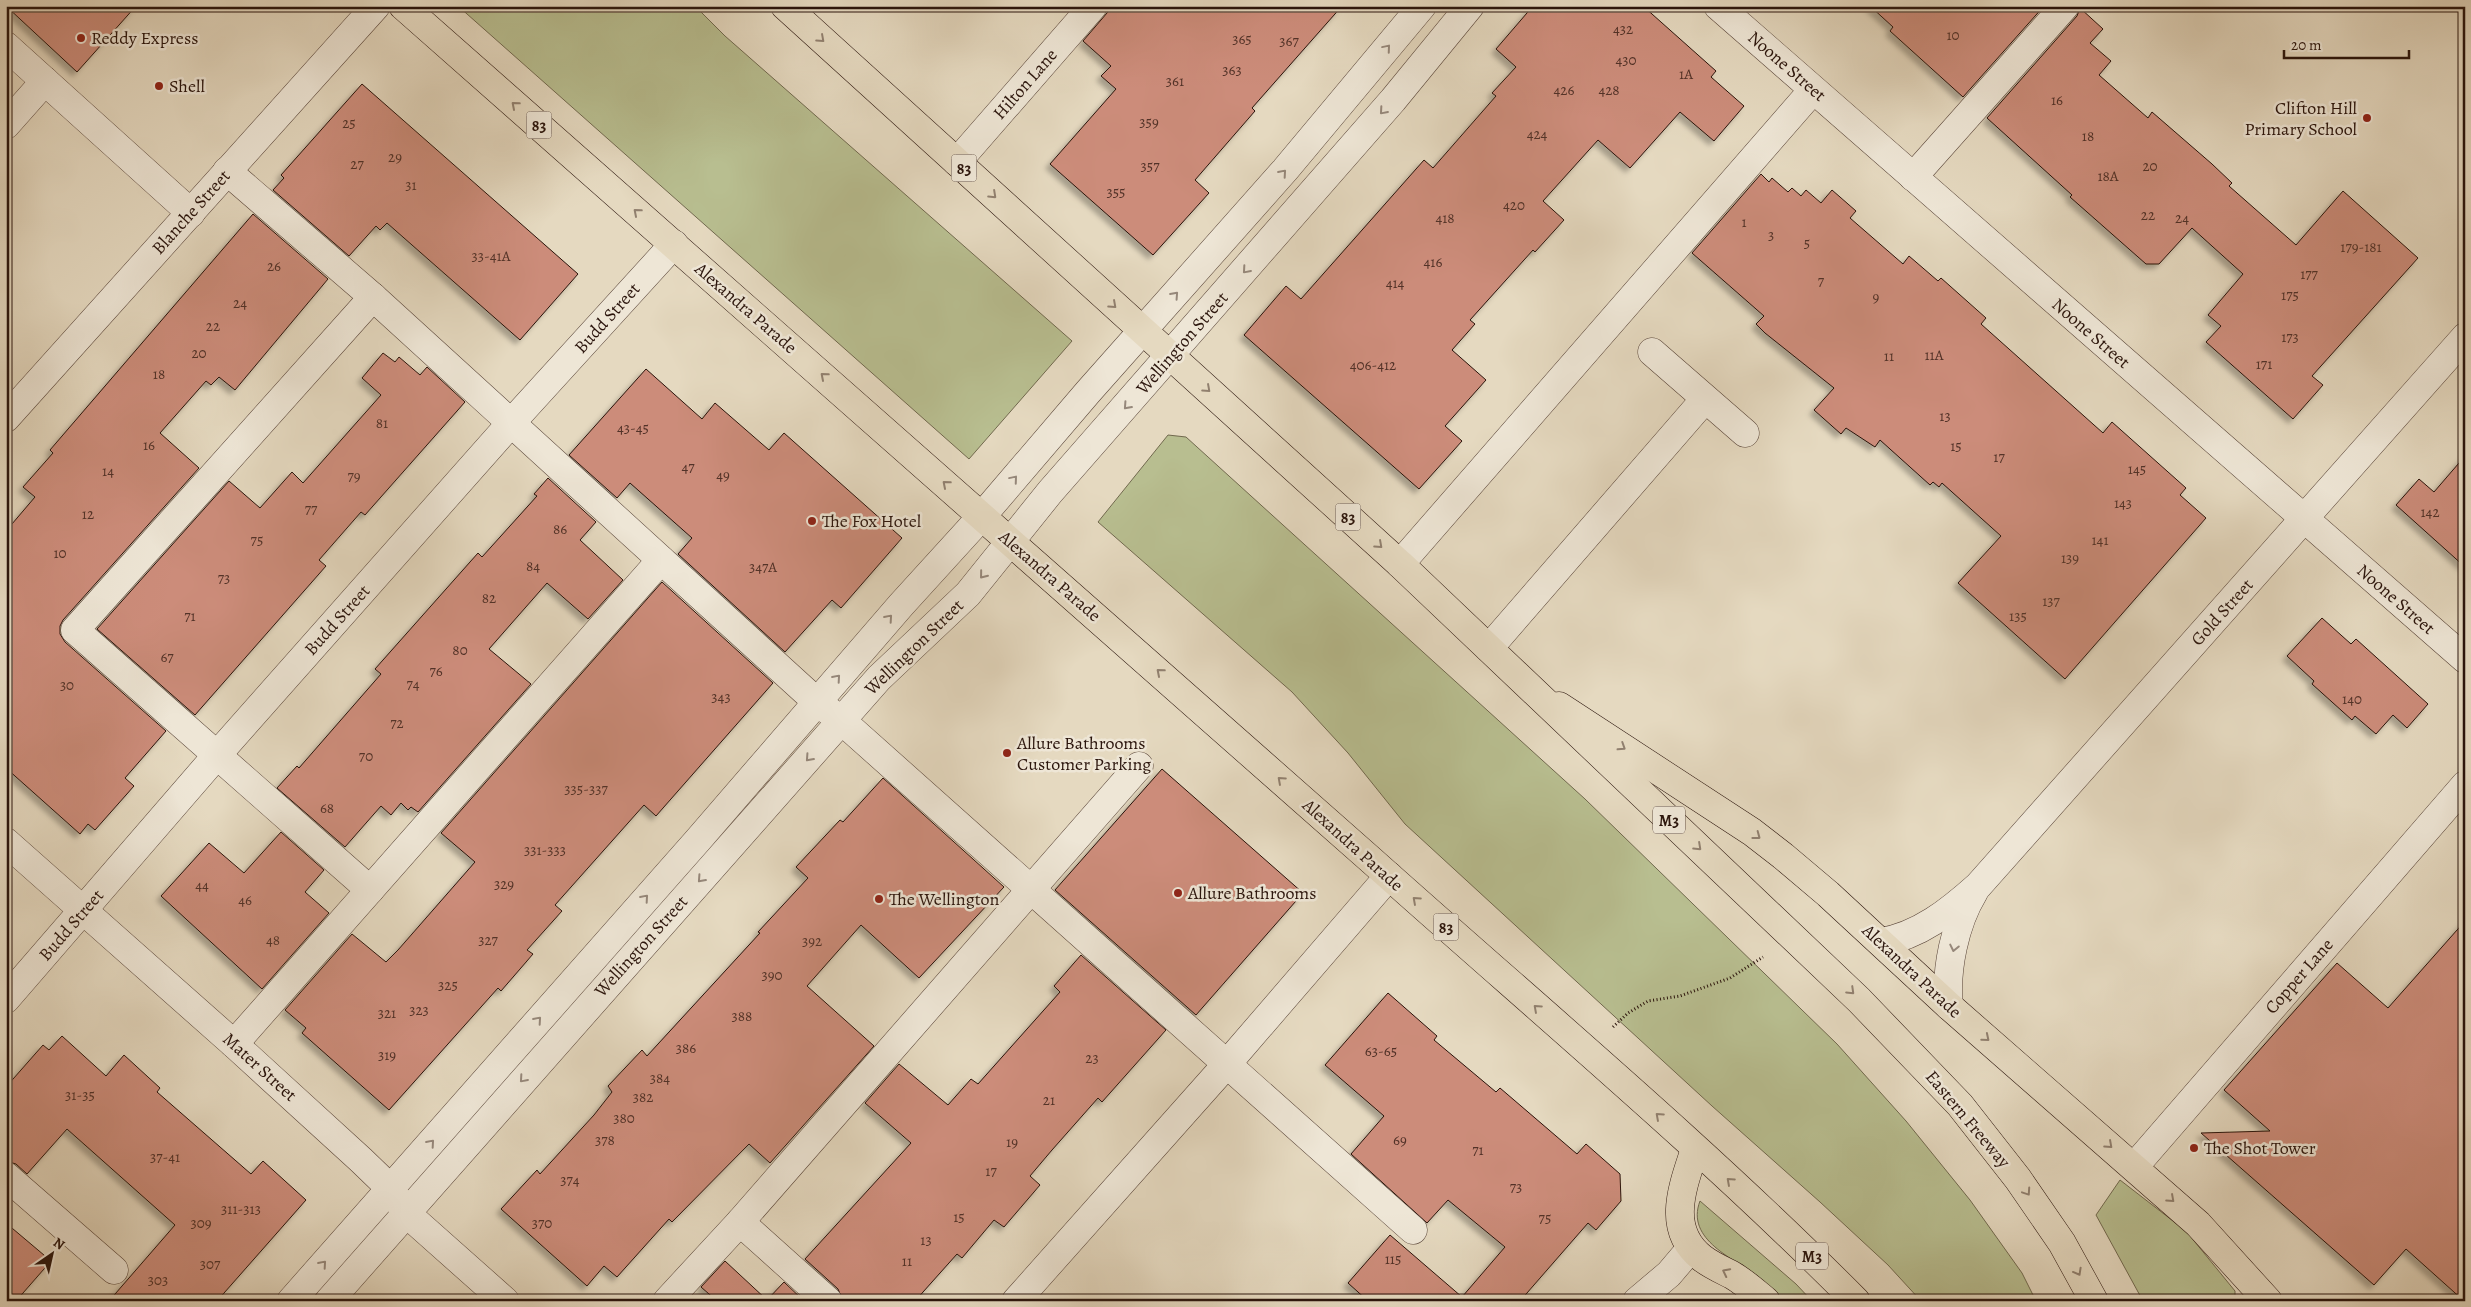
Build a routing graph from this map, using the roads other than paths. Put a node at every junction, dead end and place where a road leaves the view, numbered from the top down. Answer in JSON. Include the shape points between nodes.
{"nodes":[{"id":1,"x":376,"y":6,"type":"edge"},
{"id":2,"x":403,"y":6,"type":"edge"},
{"id":3,"x":785,"y":6,"type":"edge"},
{"id":4,"x":1093,"y":6,"type":"edge"},
{"id":5,"x":1422,"y":6,"type":"edge"},
{"id":6,"x":1470,"y":6,"type":"edge"},
{"id":7,"x":2065,"y":6,"type":"edge"},
{"id":8,"x":1722,"y":7,"type":"edge"},
{"id":9,"x":6,"y":46,"type":"edge"},
{"id":10,"x":45,"y":81,"type":"junction"},
{"id":11,"x":1813,"y":90,"type":"junction"},
{"id":12,"x":6,"y":125,"type":"edge"},
{"id":13,"x":957,"y":162,"type":"junction"},
{"id":14,"x":227,"y":171,"type":"junction"},
{"id":15,"x":1913,"y":177,"type":"junction"},
{"id":16,"x":191,"y":213,"type":"junction"},
{"id":17,"x":674,"y":244,"type":"junction"},
{"id":18,"x":373,"y":297,"type":"junction"},
{"id":19,"x":1142,"y":331,"type":"junction"},
{"id":20,"x":2465,"y":337,"type":"edge"},
{"id":21,"x":1652,"y":352,"type":"dead end"},
{"id":22,"x":1171,"y":356,"type":"junction"},
{"id":23,"x":1705,"y":399,"type":"junction"},
{"id":24,"x":6,"y":418,"type":"edge"},
{"id":25,"x":511,"y":423,"type":"junction"},
{"id":26,"x":1745,"y":433,"type":"dead end"},
{"id":27,"x":982,"y":516,"type":"junction"},
{"id":28,"x":2305,"y":519,"type":"junction"},
{"id":29,"x":1011,"y":541,"type":"junction"},
{"id":30,"x":661,"y":560,"type":"junction"},
{"id":31,"x":1400,"y":564,"type":"junction"},
{"id":32,"x":1489,"y":648,"type":"junction"},
{"id":33,"x":2465,"y":659,"type":"edge"},
{"id":34,"x":1522,"y":682,"type":"junction"},
{"id":35,"x":817,"y":702,"type":"junction"},
{"id":36,"x":842,"y":721,"type":"junction"},
{"id":37,"x":218,"y":755,"type":"junction"},
{"id":38,"x":1139,"y":766,"type":"dead end"},
{"id":39,"x":2465,"y":785,"type":"edge"},
{"id":40,"x":6,"y":842,"type":"edge"},
{"id":41,"x":1388,"y":876,"type":"junction"},
{"id":42,"x":1978,"y":886,"type":"junction"},
{"id":43,"x":1031,"y":889,"type":"junction"},
{"id":44,"x":370,"y":890,"type":"junction"},
{"id":45,"x":84,"y":910,"type":"junction"},
{"id":46,"x":1881,"y":942,"type":"junction"},
{"id":47,"x":1816,"y":958,"type":"joint"},
{"id":48,"x":6,"y":999,"type":"edge"},
{"id":49,"x":1949,"y":1006,"type":"junction"},
{"id":50,"x":234,"y":1044,"type":"junction"},
{"id":51,"x":1226,"y":1065,"type":"junction"},
{"id":52,"x":1695,"y":1149,"type":"junction"},
{"id":53,"x":2134,"y":1167,"type":"junction"},
{"id":54,"x":6,"y":1176,"type":"edge"},
{"id":55,"x":390,"y":1188,"type":"junction"},
{"id":56,"x":406,"y":1212,"type":"junction"},
{"id":57,"x":740,"y":1222,"type":"junction"},
{"id":58,"x":1413,"y":1230,"type":"dead end"},
{"id":59,"x":1692,"y":1248,"type":"junction"},
{"id":60,"x":114,"y":1270,"type":"dead end"},
{"id":61,"x":291,"y":1301,"type":"edge"},
{"id":62,"x":329,"y":1301,"type":"edge"},
{"id":63,"x":505,"y":1301,"type":"edge"},
{"id":64,"x":667,"y":1301,"type":"edge"},
{"id":65,"x":828,"y":1301,"type":"edge"},
{"id":66,"x":1016,"y":1301,"type":"edge"},
{"id":67,"x":1637,"y":1301,"type":"edge"},
{"id":68,"x":1766,"y":1301,"type":"edge"},
{"id":69,"x":1856,"y":1301,"type":"edge"},
{"id":70,"x":2094,"y":1301,"type":"edge"},
{"id":71,"x":2268,"y":1301,"type":"edge"}],
"edges":[{"from":1,"to":14,"type":"street","name":"Blanche Street"},
{"from":17,"to":2,"type":"main road","name":"Alexandra Parade","number":"83","one_way":true},
{"from":3,"to":13,"type":"main road","name":"Alexandra Parade","number":"83","one_way":true},
{"from":4,"to":13,"type":"street","name":"Hilton Lane"},
{"from":19,"to":5,"type":"street","name":"Wellington Street","one_way":true,"via":[[1285,170]]},
{"from":6,"to":22,"type":"street","name":"Wellington Street","one_way":true,"via":[[1393,100]]},
{"from":7,"to":15,"type":"street"},
{"from":8,"to":11,"type":"street","name":"Noone Street"},
{"from":9,"to":10,"type":"street"},
{"from":10,"to":12,"type":"street"},
{"from":10,"to":16,"type":"street"},
{"from":11,"to":15,"type":"street","name":"Noone Street"},
{"from":11,"to":31,"type":"street"},
{"from":13,"to":19,"type":"main road","name":"Alexandra Parade","number":"83","one_way":true},
{"from":14,"to":16,"type":"street","name":"Blanche Street"},
{"from":14,"to":18,"type":"street"},
{"from":15,"to":28,"type":"street","name":"Noone Street"},
{"from":16,"to":24,"type":"street","name":"Blanche Street"},
{"from":17,"to":25,"type":"street","name":"Budd Street"},
{"from":27,"to":17,"type":"main road","name":"Alexandra Parade","number":"83","one_way":true},
{"from":18,"to":25,"type":"street"},
{"from":18,"to":37,"type":"street","via":[[75,630]]},
{"from":19,"to":22,"type":"main road","name":"Alexandra Parade","number":"83"},
{"from":27,"to":19,"type":"street","name":"Wellington Street","one_way":true},
{"from":20,"to":28,"type":"street","name":"Gold Street"},
{"from":21,"to":23,"type":"street"},
{"from":22,"to":29,"type":"street","name":"Wellington Street","one_way":true,"via":[[1050,492]]},
{"from":22,"to":31,"type":"main road","name":"Alexandra Parade","number":"83","one_way":true},
{"from":23,"to":26,"type":"street"},
{"from":23,"to":32,"type":"street"},
{"from":25,"to":30,"type":"street"},
{"from":25,"to":37,"type":"street","name":"Budd Street"},
{"from":27,"to":29,"type":"main road","name":"Alexandra Parade","number":"83"},
{"from":35,"to":27,"type":"street","name":"Wellington Street","one_way":true},
{"from":28,"to":33,"type":"street","name":"Noone Street"},
{"from":28,"to":42,"type":"street","name":"Gold Street"},
{"from":29,"to":36,"type":"street","name":"Wellington Street","one_way":true,"via":[[968,594],[895,661]]},
{"from":41,"to":29,"type":"main road","name":"Alexandra Parade","number":"83","one_way":true},
{"from":30,"to":35,"type":"street"},
{"from":30,"to":44,"type":"street"},
{"from":31,"to":32,"type":"main road","name":"Alexandra Parade","number":"83"},
{"from":32,"to":34,"type":"main road","name":"Alexandra Parade","number":"83"},
{"from":34,"to":46,"type":"main road","name":"Alexandra Parade","one_way":true,"via":[[1752,832]]},
{"from":34,"to":47,"type":"main road","name":"Alexandra Parade","number":"M3","one_way":true},
{"from":35,"to":36,"type":"street"},
{"from":55,"to":35,"type":"street","name":"Wellington Street","one_way":true},
{"from":36,"to":43,"type":"street"},
{"from":36,"to":56,"type":"street","name":"Wellington Street","one_way":true},
{"from":37,"to":44,"type":"street"},
{"from":37,"to":45,"type":"street","name":"Budd Street"},
{"from":38,"to":43,"type":"street"},
{"from":39,"to":53,"type":"street","name":"Copper Lane"},
{"from":40,"to":45,"type":"street","name":"Mater Street"},
{"from":41,"to":51,"type":"street"},
{"from":52,"to":41,"type":"main road","name":"Alexandra Parade","number":"83","one_way":true},
{"from":42,"to":46,"type":"street","name":"Gold Street","via":[[1915,932]]},
{"from":42,"to":49,"type":"street","name":"Gold Street","one_way":true,"via":[[1969,900],[1958,933],[1948,978]]},
{"from":43,"to":51,"type":"street"},
{"from":43,"to":57,"type":"street"},
{"from":44,"to":50,"type":"street"},
{"from":45,"to":48,"type":"street","name":"Budd Street"},
{"from":45,"to":50,"type":"street","name":"Mater Street"},
{"from":46,"to":49,"type":"main road","name":"Alexandra Parade"},
{"from":47,"to":70,"type":"main road","name":"Eastern Freeway","number":"M3","one_way":true,"via":[[1899,1039],[1960,1105],[2062,1243]]},
{"from":49,"to":53,"type":"main road","name":"Alexandra Parade","one_way":true},
{"from":50,"to":55,"type":"street","name":"Mater Street"},
{"from":51,"to":58,"type":"street"},
{"from":51,"to":66,"type":"street"},
{"from":52,"to":59,"type":"main road","via":[[1683,1187],[1680,1211],[1683,1232]]},
{"from":69,"to":52,"type":"main road","name":"Alexandra Parade","number":"M3","one_way":true},
{"from":53,"to":71,"type":"main road","name":"Alexandra Parade","one_way":true,"via":[[2212,1238]]},
{"from":54,"to":60,"type":"street"},
{"from":55,"to":56,"type":"street","name":"Mater Street"},
{"from":61,"to":55,"type":"street","name":"Wellington Street","one_way":true},
{"from":56,"to":62,"type":"street","name":"Wellington Street"},
{"from":56,"to":63,"type":"street","name":"Mater Street"},
{"from":57,"to":64,"type":"street"},
{"from":57,"to":65,"type":"street"},
{"from":59,"to":67,"type":"street","via":[[1669,1274]]},
{"from":68,"to":59,"type":"main road","one_way":true,"via":[[1734,1276],[1703,1259]]}]}
